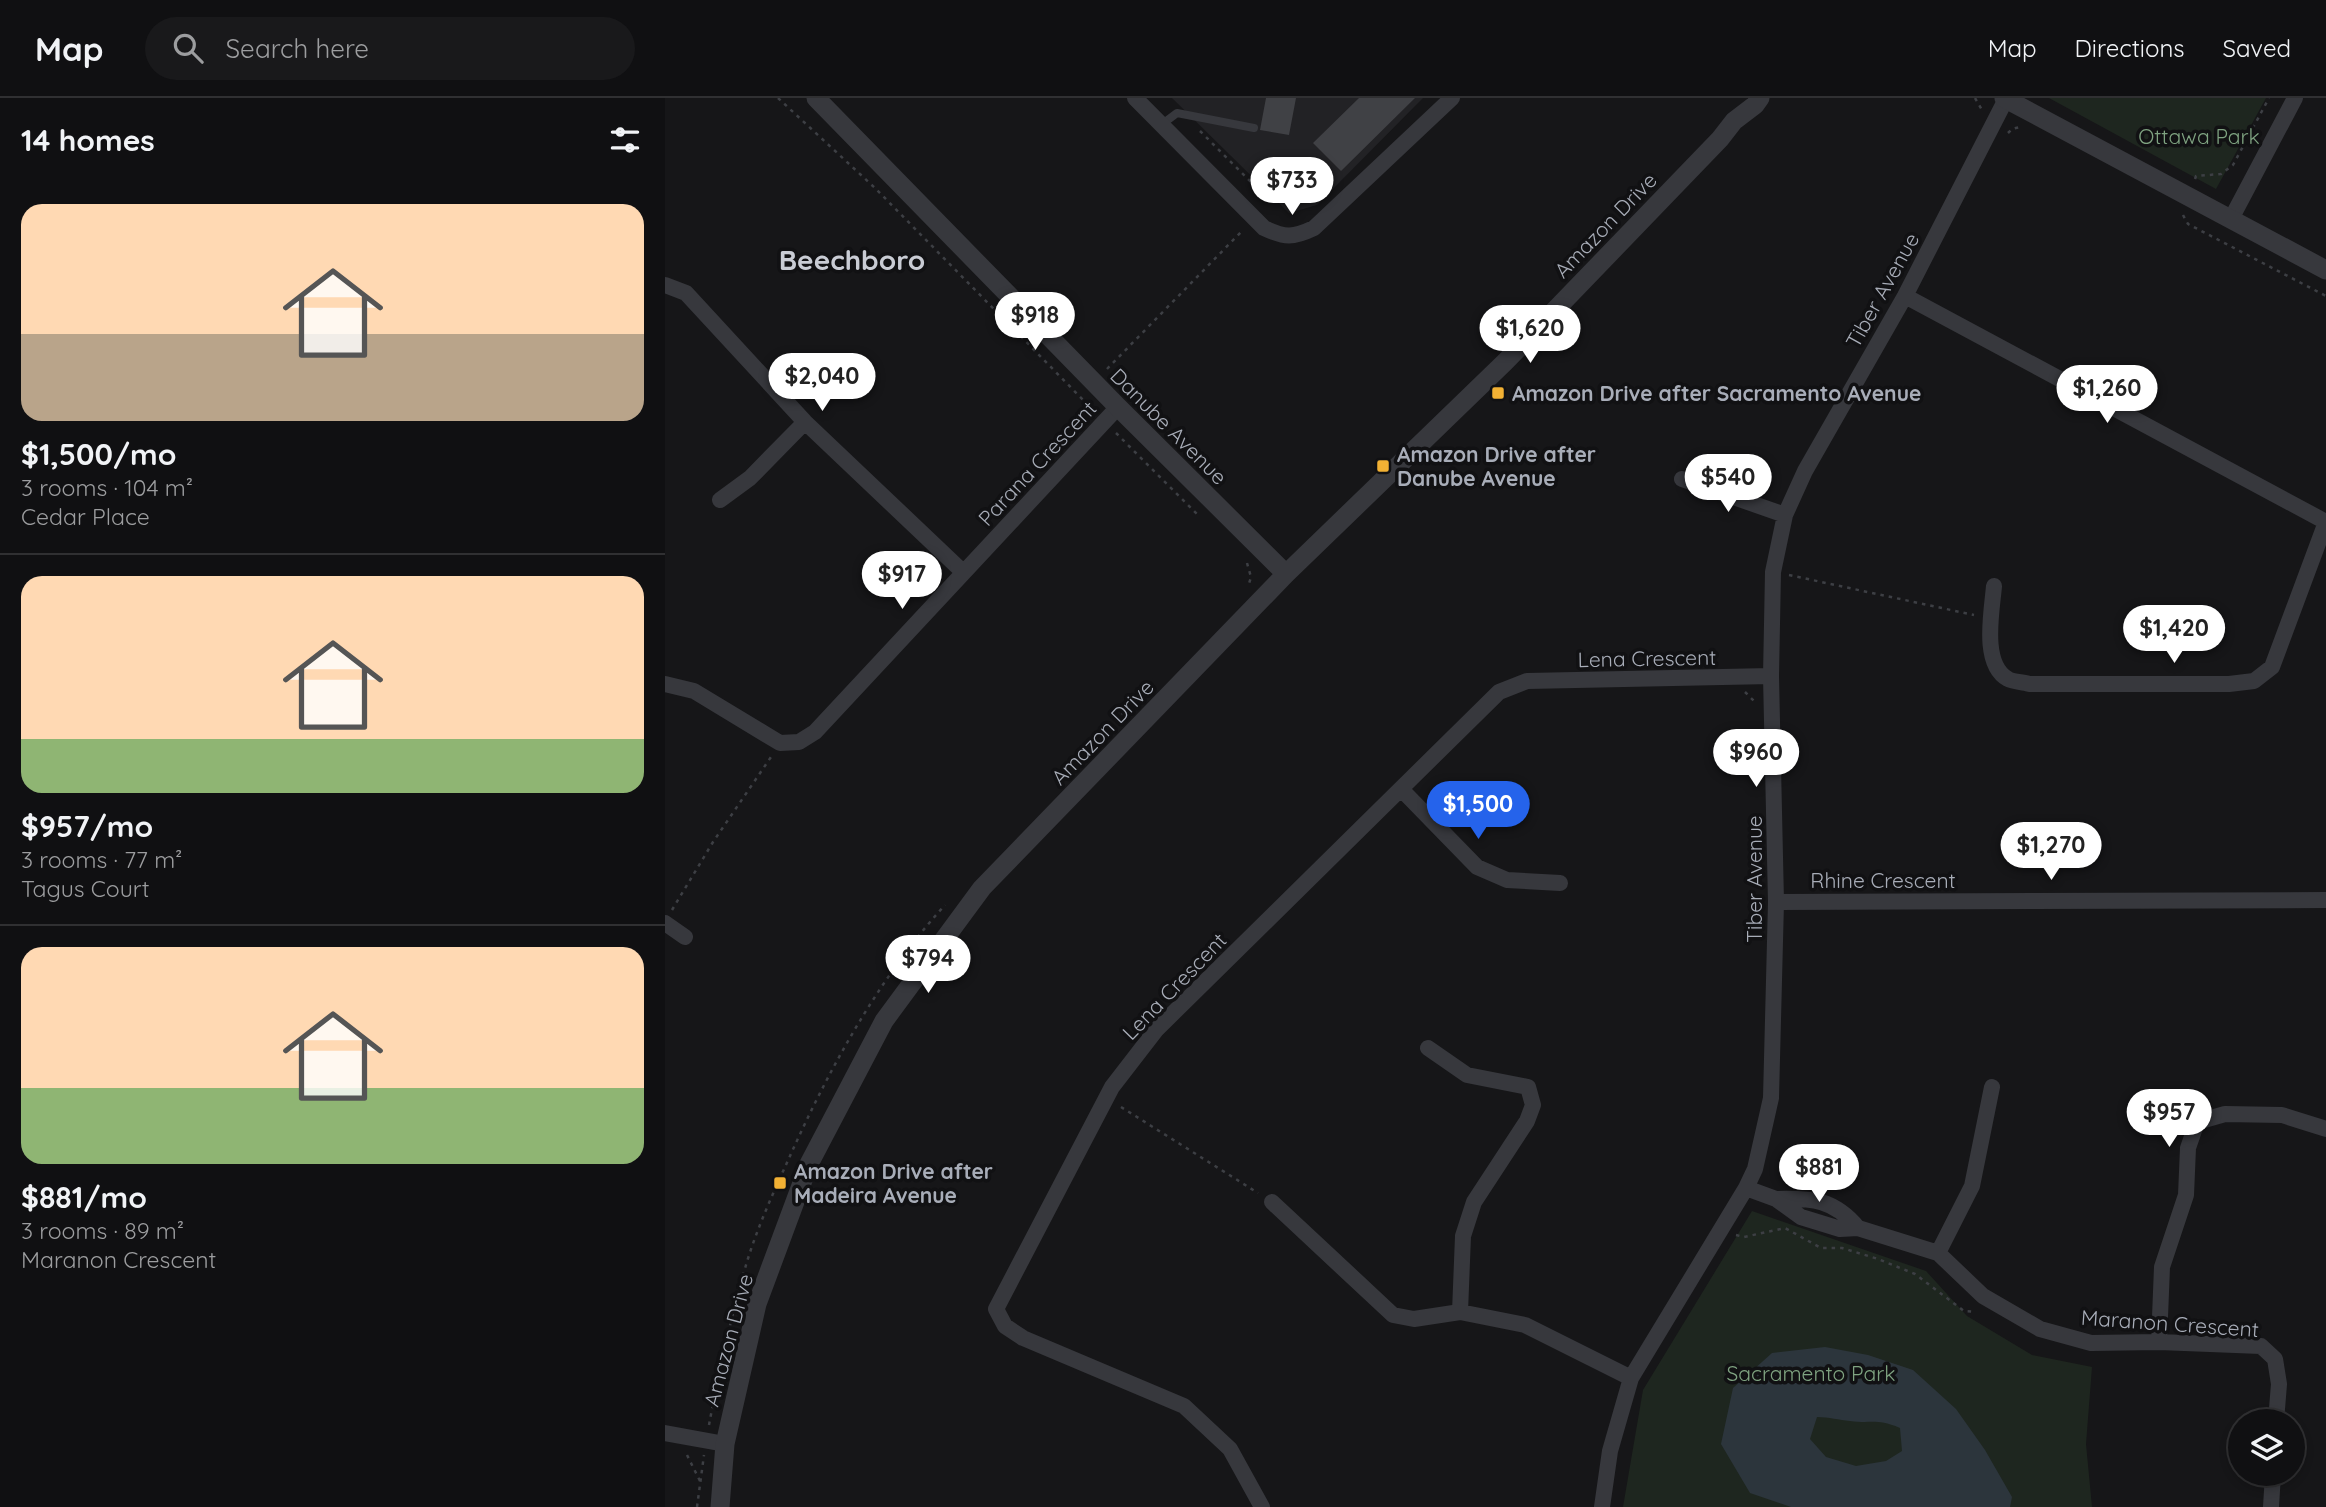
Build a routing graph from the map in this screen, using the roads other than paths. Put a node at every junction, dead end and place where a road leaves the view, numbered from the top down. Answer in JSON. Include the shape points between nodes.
{"nodes":[{"id":1,"x":816,"y":98,"type":"edge"},
{"id":2,"x":1135,"y":98,"type":"edge"},
{"id":3,"x":1452,"y":98,"type":"edge"},
{"id":4,"x":1742,"y":98,"type":"edge"},
{"id":5,"x":1760,"y":98,"type":"edge"},
{"id":6,"x":2294,"y":98,"type":"edge"},
{"id":7,"x":2005,"y":99,"type":"edge"},
{"id":8,"x":1734,"y":121,"type":"junction"},
{"id":9,"x":1161,"y":125,"type":"junction"},
{"id":10,"x":1254,"y":128,"type":"dead end"},
{"id":11,"x":2231,"y":219,"type":"junction"},
{"id":12,"x":2326,"y":270,"type":"edge"},
{"id":13,"x":665,"y":285,"type":"edge"},
{"id":14,"x":1905,"y":296,"type":"junction"},
{"id":15,"x":1111,"y":415,"type":"junction"},
{"id":16,"x":805,"y":422,"type":"junction"},
{"id":17,"x":1682,"y":479,"type":"dead end"},
{"id":18,"x":720,"y":500,"type":"dead end"},
{"id":19,"x":1785,"y":515,"type":"junction"},
{"id":20,"x":2326,"y":522,"type":"edge"},
{"id":21,"x":963,"y":572,"type":"junction"},
{"id":22,"x":1286,"y":574,"type":"junction"},
{"id":23,"x":1994,"y":586,"type":"dead end"},
{"id":24,"x":1771,"y":676,"type":"junction"},
{"id":25,"x":665,"y":684,"type":"edge"},
{"id":26,"x":1402,"y":789,"type":"junction"},
{"id":27,"x":1560,"y":883,"type":"dead end"},
{"id":28,"x":2326,"y":900,"type":"edge"},
{"id":29,"x":1776,"y":902,"type":"junction"},
{"id":30,"x":669,"y":917,"type":"edge"},
{"id":31,"x":684,"y":937,"type":"dead end"},
{"id":32,"x":1428,"y":1048,"type":"dead end"},
{"id":33,"x":1991,"y":1087,"type":"dead end"},
{"id":34,"x":2326,"y":1129,"type":"edge"},
{"id":35,"x":1746,"y":1188,"type":"junction"},
{"id":36,"x":1272,"y":1202,"type":"road end"},
{"id":37,"x":1938,"y":1253,"type":"junction"},
{"id":38,"x":1461,"y":1312,"type":"junction"},
{"id":39,"x":2159,"y":1342,"type":"junction"},
{"id":40,"x":1631,"y":1378,"type":"junction"},
{"id":41,"x":2277,"y":1409,"type":"edge"},
{"id":42,"x":672,"y":1434,"type":"edge"},
{"id":43,"x":715,"y":1442,"type":"junction"},
{"id":44,"x":2272,"y":1486,"type":"edge"},
{"id":45,"x":720,"y":1507,"type":"edge"},
{"id":46,"x":1262,"y":1507,"type":"edge"},
{"id":47,"x":1602,"y":1507,"type":"edge"},
{"id":48,"x":2271,"y":1507,"type":"edge"}],
"edges":[{"from":1,"to":15,"type":"street","name":"Danube Avenue","via":[[1094,382]]},
{"from":2,"to":9,"type":"street"},
{"from":3,"to":9,"type":"street","via":[[1314,228],[1283,237],[1264,228]]},
{"from":4,"to":8,"type":"street","name":"Amazon Drive"},
{"from":5,"to":8,"type":"street","name":"Amazon Drive"},
{"from":6,"to":11,"type":"street"},
{"from":7,"to":11,"type":"street"},
{"from":7,"to":14,"type":"street","name":"Tiber Avenue"},
{"from":8,"to":22,"type":"street","name":"Amazon Drive","via":[[1505,362]]},
{"from":9,"to":10,"type":"lane","via":[[1177,114]]},
{"from":11,"to":12,"type":"street"},
{"from":13,"to":16,"type":"street","via":[[686,293]]},
{"from":14,"to":19,"type":"street","name":"Tiber Avenue","via":[[1805,471]]},
{"from":14,"to":20,"type":"street"},
{"from":15,"to":21,"type":"street","name":"Parana Crescent"},
{"from":15,"to":22,"type":"street","name":"Danube Avenue"},
{"from":16,"to":18,"type":"street","via":[[750,478]]},
{"from":16,"to":21,"type":"street"},
{"from":17,"to":19,"type":"street"},
{"from":19,"to":24,"type":"street","name":"Tiber Avenue","via":[[1773,572]]},
{"from":20,"to":23,"type":"street","via":[[2272,667],[2254,681],[2029,684],[2007,679],[1993,661],[1989,638]]},
{"from":21,"to":25,"type":"street","name":"Parana Crescent","via":[[815,732],[799,742],[780,743],[694,691]]},
{"from":22,"to":43,"type":"street","name":"Amazon Drive","via":[[982,888],[884,1021],[809,1164],[757,1304]]},
{"from":24,"to":26,"type":"street","name":"Lena Crescent","via":[[1527,681],[1499,692]]},
{"from":24,"to":29,"type":"street","name":"Tiber Avenue"},
{"from":26,"to":27,"type":"street","via":[[1477,867],[1507,880]]},
{"from":26,"to":46,"type":"street","name":"Lena Crescent","via":[[1156,1030],[1112,1087],[996,1309],[1005,1326],[1023,1338],[1184,1406],[1230,1449]]},
{"from":28,"to":29,"type":"street","name":"Rhine Crescent"},
{"from":29,"to":35,"type":"street","name":"Tiber Avenue","via":[[1771,1098],[1755,1169]]},
{"from":30,"to":31,"type":"street"},
{"from":32,"to":38,"type":"street","via":[[1467,1075],[1528,1087],[1534,1105],[1474,1202],[1463,1236]]},
{"from":33,"to":37,"type":"street","via":[[1972,1186]]},
{"from":34,"to":39,"type":"street","via":[[2282,1115],[2225,1114],[2197,1122],[2187,1148],[2186,1195],[2162,1267]]},
{"from":35,"to":37,"type":"street","name":"Maranon Crescent","via":[[1776,1199],[1809,1198],[1845,1212],[1859,1228]]},
{"from":35,"to":40,"type":"street","name":"Tiber Avenue"},
{"from":36,"to":38,"type":"street","via":[[1392,1315],[1414,1319]]},
{"from":37,"to":39,"type":"street","name":"Maranon Crescent","via":[[1983,1296],[2040,1329],[2091,1343]]},
{"from":38,"to":40,"type":"street","via":[[1524,1325]]},
{"from":39,"to":41,"type":"street","name":"Maranon Crescent","via":[[2261,1346],[2275,1359]]},
{"from":40,"to":47,"type":"street","name":"Tiber Avenue","via":[[1610,1451]]},
{"from":42,"to":43,"type":"street"},
{"from":43,"to":45,"type":"street","name":"Amazon Drive"},
{"from":44,"to":48,"type":"street"}]}
